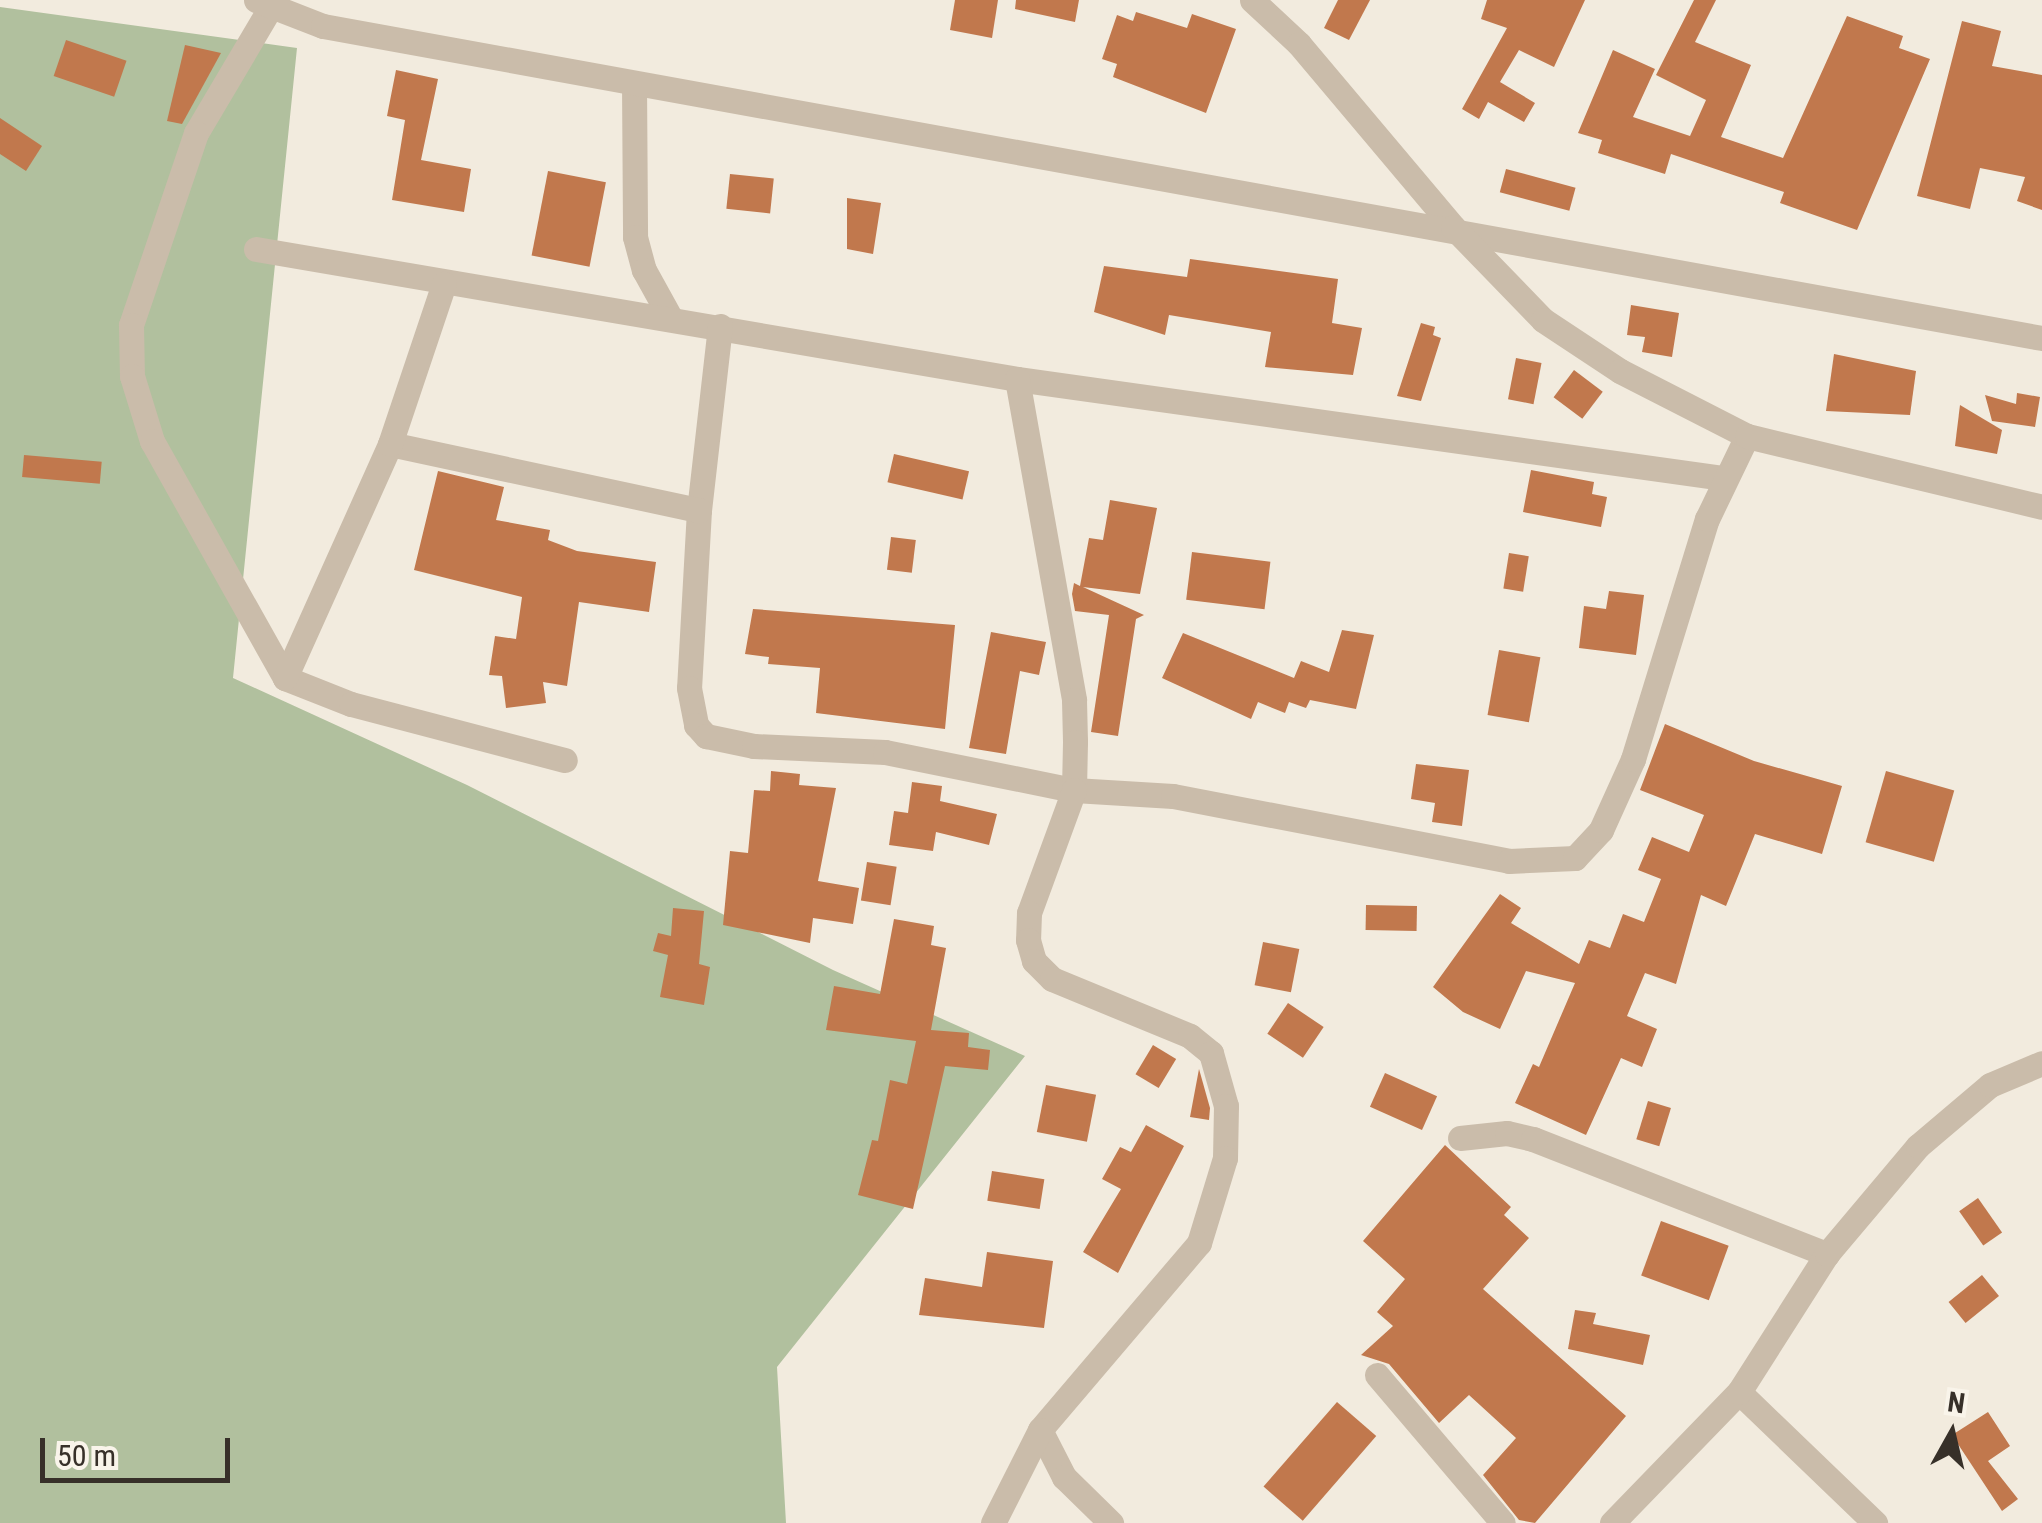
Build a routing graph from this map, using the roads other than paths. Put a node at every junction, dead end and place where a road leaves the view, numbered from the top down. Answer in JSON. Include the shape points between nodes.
{"nodes":[{"id":1,"x":1252,"y":0,"type":"edge"},
{"id":2,"x":264,"y":1,"type":"edge"},
{"id":3,"x":323,"y":26,"type":"junction"},
{"id":4,"x":634,"y":83,"type":"junction"},
{"id":5,"x":828,"y":116,"type":"junction"},
{"id":6,"x":1454,"y":226,"type":"junction"},
{"id":7,"x":256,"y":248,"type":"dead end"},
{"id":8,"x":444,"y":284,"type":"junction"},
{"id":9,"x":671,"y":319,"type":"junction"},
{"id":10,"x":720,"y":326,"type":"junction"},
{"id":11,"x":2042,"y":338,"type":"edge"},
{"id":12,"x":1018,"y":379,"type":"junction"},
{"id":13,"x":1747,"y":436,"type":"junction"},
{"id":14,"x":390,"y":444,"type":"junction"},
{"id":15,"x":1722,"y":478,"type":"junction"},
{"id":16,"x":2042,"y":508,"type":"edge"},
{"id":17,"x":699,"y":510,"type":"junction"},
{"id":18,"x":285,"y":678,"type":"junction"},
{"id":19,"x":565,"y":760,"type":"dead end"},
{"id":20,"x":1074,"y":790,"type":"junction"},
{"id":21,"x":2042,"y":1063,"type":"edge"},
{"id":22,"x":1460,"y":1138,"type":"dead end"},
{"id":23,"x":1827,"y":1254,"type":"junction"},
{"id":24,"x":1377,"y":1374,"type":"dead end"},
{"id":25,"x":1739,"y":1392,"type":"junction"},
{"id":26,"x":1040,"y":1430,"type":"junction"},
{"id":27,"x":994,"y":1523,"type":"edge"},
{"id":28,"x":1111,"y":1523,"type":"edge"},
{"id":29,"x":1504,"y":1523,"type":"edge"},
{"id":30,"x":1612,"y":1523,"type":"edge"},
{"id":31,"x":1875,"y":1523,"type":"edge"}],
"edges":[{"from":1,"to":6,"type":"street","via":[[1299,44]]},
{"from":2,"to":3,"type":"street"},
{"from":2,"to":18,"type":"street","via":[[196,134],[131,325],[132,376],[152,442]]},
{"from":3,"to":4,"type":"street"},
{"from":3,"to":5,"type":"street","via":[[341,16],[729,85],[807,99]]},
{"from":4,"to":5,"type":"street"},
{"from":4,"to":9,"type":"street","via":[[635,236],[644,270]]},
{"from":5,"to":6,"type":"street"},
{"from":6,"to":11,"type":"street"},
{"from":6,"to":13,"type":"street","via":[[1543,320],[1620,371]]},
{"from":7,"to":8,"type":"street"},
{"from":8,"to":9,"type":"street"},
{"from":8,"to":14,"type":"street"},
{"from":9,"to":10,"type":"street"},
{"from":10,"to":12,"type":"street"},
{"from":10,"to":17,"type":"street"},
{"from":12,"to":15,"type":"street"},
{"from":12,"to":20,"type":"street","via":[[1074,700]]},
{"from":13,"to":15,"type":"street"},
{"from":13,"to":16,"type":"street"},
{"from":14,"to":17,"type":"street"},
{"from":14,"to":18,"type":"street"},
{"from":15,"to":20,"type":"street","via":[[1633,759],[1601,830],[1575,858],[1509,862],[1173,796]]},
{"from":17,"to":20,"type":"street","via":[[690,708],[706,736],[754,746],[885,752]]},
{"from":18,"to":19,"type":"street","via":[[352,704]]},
{"from":20,"to":26,"type":"street","via":[[1029,914],[1034,961],[1052,980],[1190,1036],[1211,1053],[1226,1106],[1225,1158],[1199,1243]]},
{"from":21,"to":23,"type":"street","via":[[1957,1108]]},
{"from":22,"to":23,"type":"street","via":[[1506,1133],[1533,1140]]},
{"from":23,"to":25,"type":"street"},
{"from":24,"to":29,"type":"street"},
{"from":25,"to":30,"type":"street"},
{"from":25,"to":31,"type":"street"},
{"from":26,"to":27,"type":"street"},
{"from":26,"to":28,"type":"street","via":[[1064,1477]]}]}
